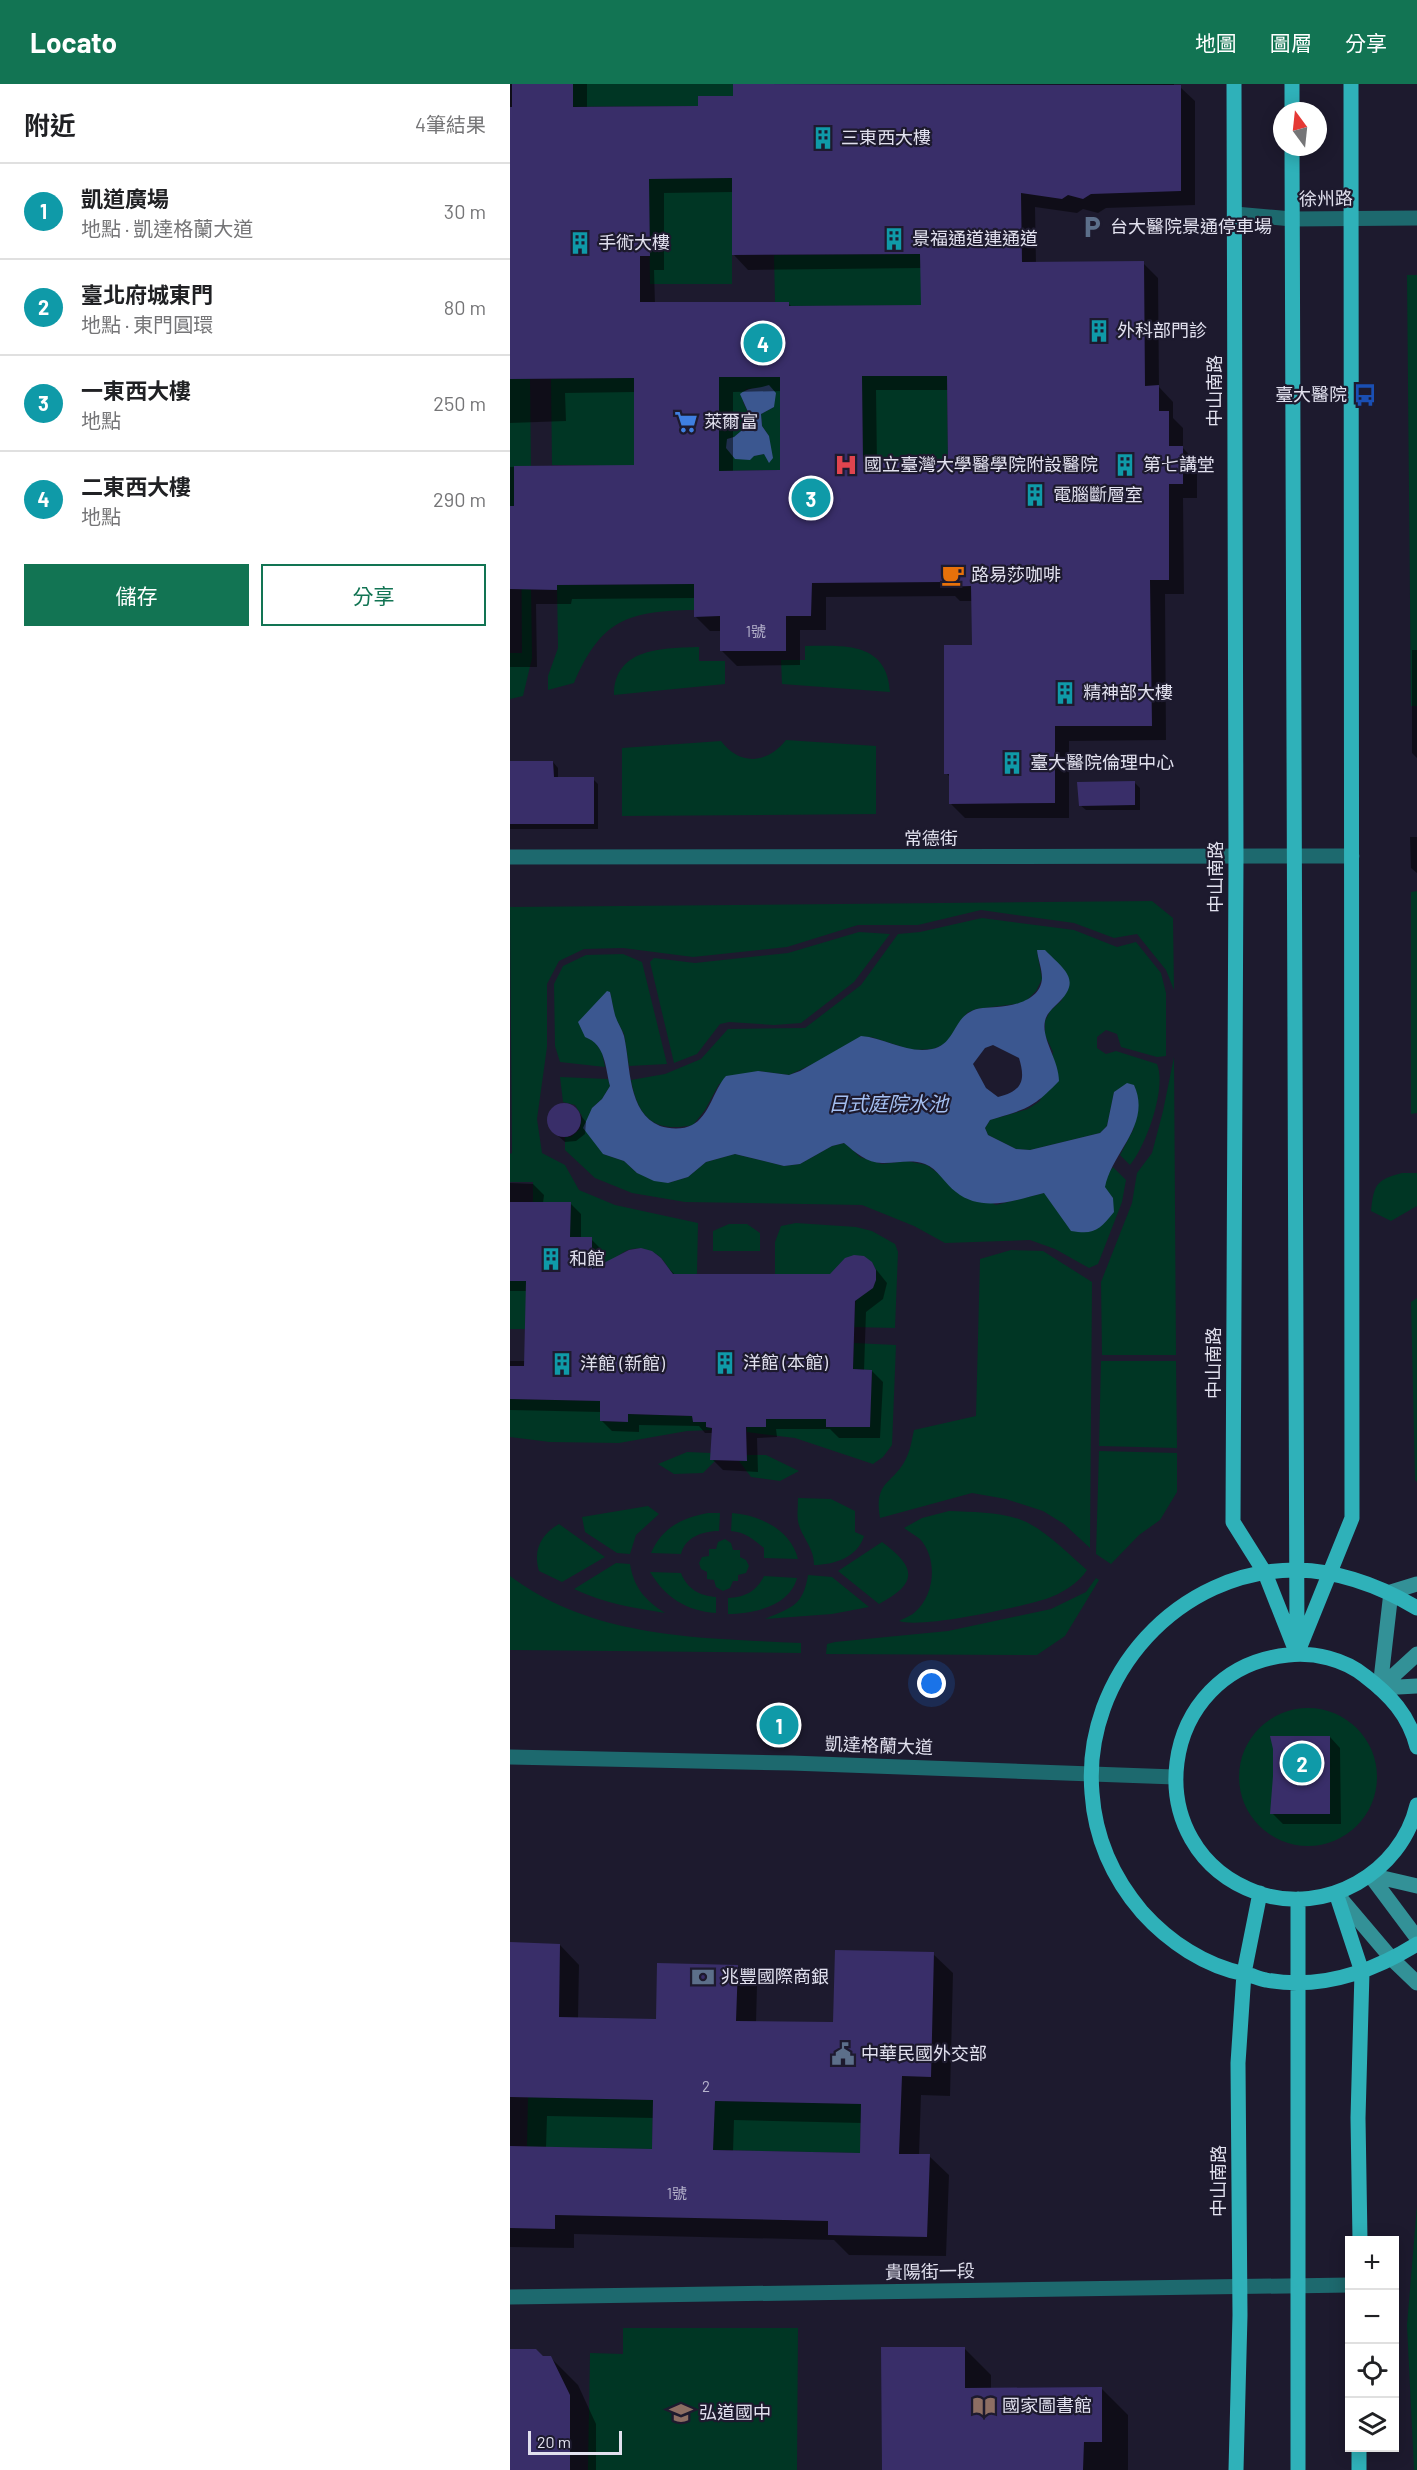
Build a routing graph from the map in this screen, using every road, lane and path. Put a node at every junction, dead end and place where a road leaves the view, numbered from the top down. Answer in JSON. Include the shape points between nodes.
{"nodes":[{"id":1,"x":1234,"y":84,"type":"edge"},
{"id":2,"x":1292,"y":84,"type":"edge"},
{"id":3,"x":1352,"y":84,"type":"edge"},
{"id":4,"x":1292,"y":102,"type":"edge"},
{"id":5,"x":1292,"y":156,"type":"edge"},
{"id":6,"x":1235,"y":214,"type":"junction"},
{"id":7,"x":1351,"y":218,"type":"junction"},
{"id":8,"x":1417,"y":218,"type":"edge"},
{"id":9,"x":1292,"y":219,"type":"junction"},
{"id":10,"x":1295,"y":856,"type":"junction"},
{"id":11,"x":1352,"y":856,"type":"junction"},
{"id":12,"x":510,"y":857,"type":"edge"},
{"id":13,"x":1236,"y":857,"type":"junction"},
{"id":14,"x":1297,"y":1570,"type":"junction"},
{"id":15,"x":1265,"y":1573,"type":"junction"},
{"id":16,"x":1329,"y":1573,"type":"junction"},
{"id":17,"x":1417,"y":1584,"type":"edge"},
{"id":18,"x":1391,"y":1592,"type":"junction"},
{"id":19,"x":1417,"y":1608,"type":"edge"},
{"id":20,"x":1297,"y":1654,"type":"junction"},
{"id":21,"x":1417,"y":1654,"type":"edge"},
{"id":22,"x":1417,"y":1686,"type":"edge"},
{"id":23,"x":1380,"y":1688,"type":"junction"},
{"id":24,"x":1417,"y":1747,"type":"edge"},
{"id":25,"x":510,"y":1757,"type":"edge"},
{"id":26,"x":1090,"y":1773,"type":"junction"},
{"id":27,"x":1175,"y":1777,"type":"junction"},
{"id":28,"x":1417,"y":1804,"type":"edge"},
{"id":29,"x":1370,"y":1875,"type":"junction"},
{"id":30,"x":1417,"y":1886,"type":"edge"},
{"id":31,"x":1260,"y":1893,"type":"junction"},
{"id":32,"x":1336,"y":1893,"type":"junction"},
{"id":33,"x":1298,"y":1899,"type":"junction"},
{"id":34,"x":1417,"y":1938,"type":"edge"},
{"id":35,"x":1417,"y":1944,"type":"edge"},
{"id":36,"x":1392,"y":1959,"type":"junction"},
{"id":37,"x":1362,"y":1972,"type":"junction"},
{"id":38,"x":1244,"y":1973,"type":"junction"},
{"id":39,"x":1298,"y":1983,"type":"junction"},
{"id":40,"x":1417,"y":1983,"type":"edge"},
{"id":41,"x":1360,"y":2236,"type":"edge"},
{"id":42,"x":1345,"y":2286,"type":"edge"},
{"id":43,"x":1297,"y":2287,"type":"junction"},
{"id":44,"x":1239,"y":2288,"type":"junction"},
{"id":45,"x":510,"y":2297,"type":"edge"},
{"id":46,"x":1359,"y":2452,"type":"edge"},
{"id":47,"x":1236,"y":2470,"type":"edge"},
{"id":48,"x":1298,"y":2470,"type":"edge"},
{"id":49,"x":1359,"y":2470,"type":"edge"}],
"edges":[{"from":1,"to":6,"type":"main road","name":"中山南路"},
{"from":2,"to":4,"type":"main road"},
{"from":3,"to":7,"type":"main road"},
{"from":5,"to":9,"type":"main road"},
{"from":6,"to":9,"type":"street","name":"徐州路"},
{"from":6,"to":13,"type":"main road","name":"中山南路"},
{"from":7,"to":8,"type":"street","name":"徐州路"},
{"from":7,"to":9,"type":"street","name":"徐州路"},
{"from":7,"to":11,"type":"main road"},
{"from":9,"to":10,"type":"main road"},
{"from":10,"to":11,"type":"street","name":"常德街"},
{"from":10,"to":13,"type":"street","name":"常德街"},
{"from":10,"to":14,"type":"main road"},
{"from":11,"to":16,"type":"main road","via":[[1352,1518]]},
{"from":12,"to":13,"type":"street","name":"常德街"},
{"from":13,"to":15,"type":"main road","name":"中山南路","via":[[1233,1522]]},
{"from":14,"to":15,"type":"main road"},
{"from":14,"to":16,"type":"main road"},
{"from":14,"to":20,"type":"main road"},
{"from":15,"to":20,"type":"main road","name":"中山南路"},
{"from":15,"to":26,"type":"main road","via":[[1203,1593],[1175,1610],[1151,1632],[1113,1684],[1100,1714]]},
{"from":16,"to":18,"type":"main road"},
{"from":16,"to":20,"type":"main road"},
{"from":17,"to":18,"type":"main road"},
{"from":18,"to":19,"type":"main road"},
{"from":18,"to":23,"type":"main road"},
{"from":20,"to":23,"type":"main road","via":[[1335,1660],[1359,1671]]},
{"from":20,"to":27,"type":"main road","via":[[1259,1660],[1211,1691],[1198,1705],[1180,1739]]},
{"from":21,"to":23,"type":"main road"},
{"from":22,"to":23,"type":"main road"},
{"from":23,"to":24,"type":"main road","via":[[1397,1704]]},
{"from":25,"to":26,"type":"street","name":"凱達格蘭大道"},
{"from":26,"to":27,"type":"street","name":"凱達格蘭大道"},
{"from":26,"to":38,"type":"main road","via":[[1101,1841],[1113,1871],[1131,1899],[1177,1944],[1204,1961]]},
{"from":27,"to":31,"type":"main road","via":[[1181,1815],[1198,1849],[1226,1876]]},
{"from":28,"to":29,"type":"main road","via":[[1398,1848]]},
{"from":29,"to":30,"type":"main road"},
{"from":29,"to":32,"type":"main road"},
{"from":29,"to":34,"type":"main road"},
{"from":31,"to":33,"type":"main road"},
{"from":31,"to":38,"type":"main road","name":"中山南路"},
{"from":32,"to":33,"type":"main road"},
{"from":32,"to":36,"type":"main road"},
{"from":32,"to":37,"type":"main road"},
{"from":33,"to":39,"type":"main road"},
{"from":35,"to":36,"type":"main road"},
{"from":36,"to":37,"type":"main road"},
{"from":36,"to":40,"type":"main road"},
{"from":37,"to":39,"type":"main road"},
{"from":37,"to":41,"type":"main road"},
{"from":38,"to":39,"type":"main road"},
{"from":38,"to":44,"type":"main road","name":"中山南路","via":[[1238,2064]]},
{"from":39,"to":43,"type":"main road"},
{"from":42,"to":43,"type":"street","name":"貴陽街一段"},
{"from":43,"to":44,"type":"street","name":"貴陽街一段"},
{"from":43,"to":48,"type":"main road"},
{"from":44,"to":45,"type":"street","name":"貴陽街一段"},
{"from":44,"to":47,"type":"main road","name":"中山南路"},
{"from":46,"to":49,"type":"main road"}]}
